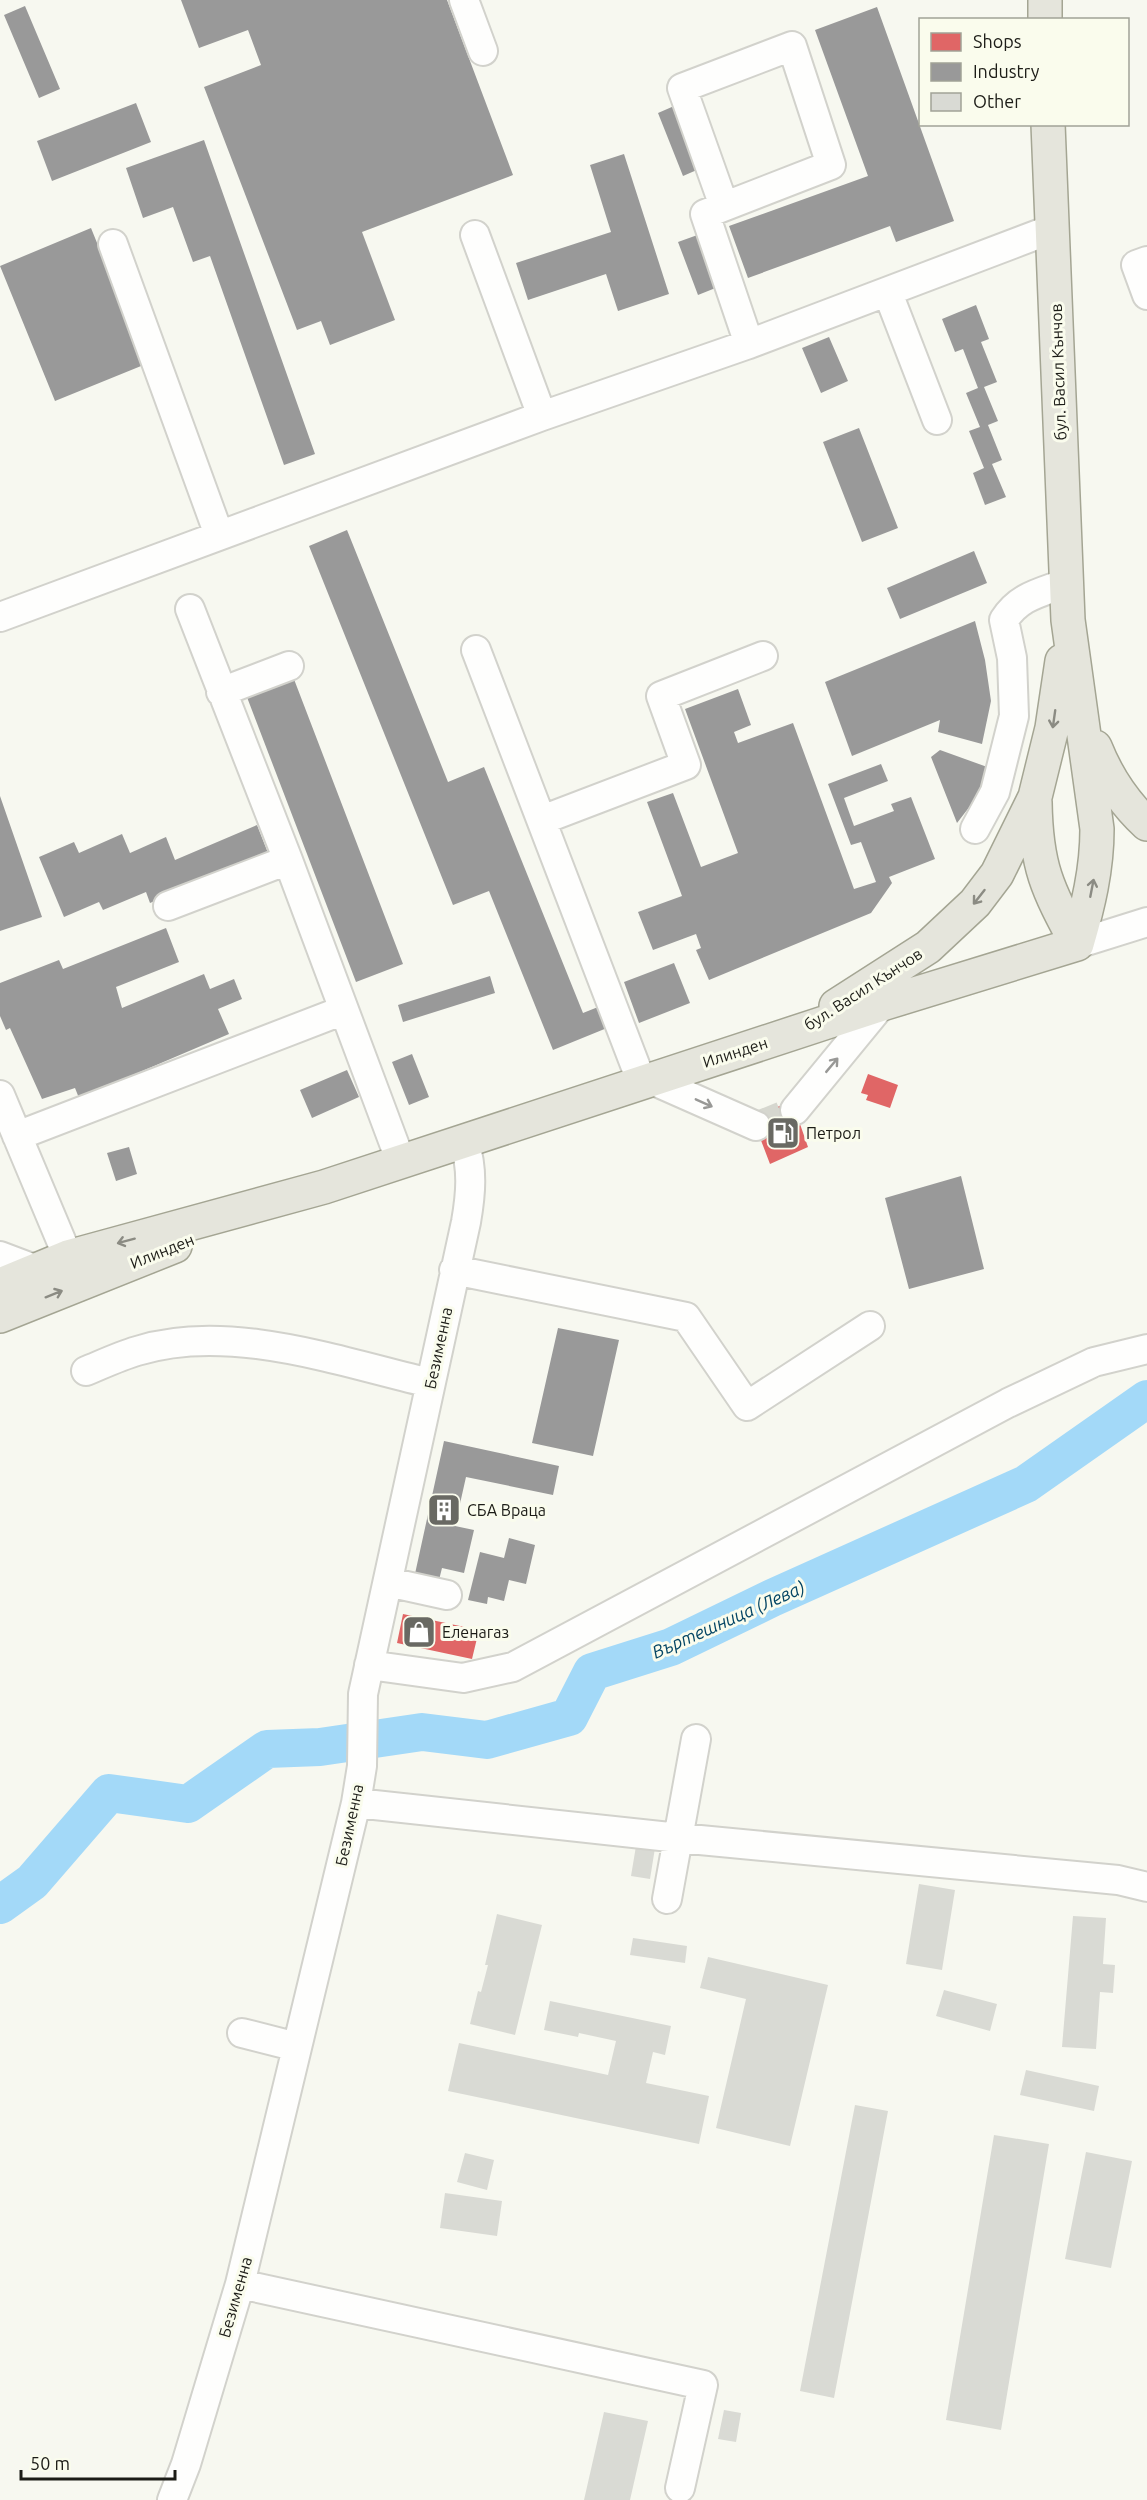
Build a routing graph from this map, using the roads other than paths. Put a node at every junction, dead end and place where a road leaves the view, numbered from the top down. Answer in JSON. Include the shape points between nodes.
{"nodes":[{"id":1,"x":464,"y":0,"type":"edge"},
{"id":2,"x":1045,"y":0,"type":"edge"},
{"id":3,"x":1046,"y":18,"type":"edge"},
{"id":4,"x":483,"y":51,"type":"dead end"},
{"id":5,"x":1048,"y":126,"type":"edge"},
{"id":6,"x":724,"y":206,"type":"junction"},
{"id":7,"x":1052,"y":229,"type":"junction"},
{"id":8,"x":475,"y":235,"type":"dead end"},
{"id":9,"x":113,"y":244,"type":"dead end"},
{"id":10,"x":1147,"y":261,"type":"edge"},
{"id":11,"x":888,"y":293,"type":"junction"},
{"id":12,"x":1147,"y":296,"type":"edge"},
{"id":13,"x":749,"y":344,"type":"junction"},
{"id":14,"x":542,"y":416,"type":"junction"},
{"id":15,"x":937,"y":420,"type":"dead end"},
{"id":16,"x":219,"y":535,"type":"junction"},
{"id":17,"x":1066,"y":583,"type":"junction"},
{"id":18,"x":190,"y":609,"type":"dead end"},
{"id":19,"x":0,"y":617,"type":"edge"},
{"id":20,"x":1068,"y":620,"type":"junction"},
{"id":21,"x":476,"y":650,"type":"dead end"},
{"id":22,"x":763,"y":656,"type":"dead end"},
{"id":23,"x":290,"y":666,"type":"dead end"},
{"id":24,"x":221,"y":692,"type":"junction"},
{"id":25,"x":1078,"y":701,"type":"junction"},
{"id":26,"x":1035,"y":797,"type":"junction"},
{"id":27,"x":542,"y":820,"type":"junction"},
{"id":28,"x":1147,"y":824,"type":"edge"},
{"id":29,"x":975,"y":829,"type":"dead end"},
{"id":30,"x":288,"y":860,"type":"junction"},
{"id":31,"x":168,"y":906,"type":"dead end"},
{"id":32,"x":1147,"y":922,"type":"edge"},
{"id":33,"x":1077,"y":944,"type":"junction"},
{"id":34,"x":882,"y":1005,"type":"junction"},
{"id":35,"x":344,"y":1010,"type":"junction"},
{"id":36,"x":792,"y":1034,"type":"junction"},
{"id":37,"x":647,"y":1081,"type":"junction"},
{"id":38,"x":0,"y":1095,"type":"edge"},
{"id":39,"x":795,"y":1110,"type":"tunnel mouth"},
{"id":40,"x":756,"y":1126,"type":"tunnel mouth"},
{"id":41,"x":17,"y":1136,"type":"junction"},
{"id":42,"x":464,"y":1141,"type":"junction"},
{"id":43,"x":401,"y":1162,"type":"junction"},
{"id":44,"x":324,"y":1186,"type":"junction"},
{"id":45,"x":0,"y":1256,"type":"edge"},
{"id":46,"x":68,"y":1257,"type":"junction"},
{"id":47,"x":36,"y":1270,"type":"junction"},
{"id":48,"x":454,"y":1270,"type":"junction"},
{"id":49,"x":0,"y":1285,"type":"edge"},
{"id":50,"x":0,"y":1316,"type":"edge"},
{"id":51,"x":870,"y":1326,"type":"dead end"},
{"id":52,"x":1147,"y":1349,"type":"edge"},
{"id":53,"x":86,"y":1371,"type":"dead end"},
{"id":54,"x":430,"y":1383,"type":"junction"},
{"id":55,"x":388,"y":1582,"type":"junction"},
{"id":56,"x":447,"y":1595,"type":"dead end"},
{"id":57,"x":369,"y":1665,"type":"junction"},
{"id":58,"x":696,"y":1738,"type":"dead end"},
{"id":59,"x":356,"y":1803,"type":"junction"},
{"id":60,"x":679,"y":1838,"type":"junction"},
{"id":61,"x":1147,"y":1887,"type":"edge"},
{"id":62,"x":667,"y":1899,"type":"dead end"},
{"id":63,"x":242,"y":2033,"type":"dead end"},
{"id":64,"x":297,"y":2047,"type":"junction"},
{"id":65,"x":240,"y":2284,"type":"junction"},
{"id":66,"x":680,"y":2488,"type":"dead end"},
{"id":67,"x":172,"y":2500,"type":"edge"}],
"edges":[{"from":1,"to":4,"type":"street"},
{"from":2,"to":3,"type":"main road"},
{"from":5,"to":7,"type":"main road","name":"бул. Васил Кънчов"},
{"from":6,"to":6,"type":"street","via":[[831,165],[792,46],[682,88]]},
{"from":6,"to":13,"type":"street","via":[[705,214]]},
{"from":7,"to":11,"type":"street"},
{"from":7,"to":17,"type":"main road","name":"бул. Васил Кънчов"},
{"from":8,"to":14,"type":"street"},
{"from":9,"to":16,"type":"street"},
{"from":10,"to":12,"type":"street","via":[[1136,266]]},
{"from":11,"to":13,"type":"street"},
{"from":11,"to":15,"type":"street"},
{"from":13,"to":14,"type":"street"},
{"from":14,"to":16,"type":"street"},
{"from":16,"to":19,"type":"street"},
{"from":17,"to":20,"type":"main road","name":"бул. Васил Кънчов"},
{"from":17,"to":29,"type":"street","via":[[1024,598],[1004,620],[1012,658],[1014,716],[995,792]]},
{"from":18,"to":24,"type":"street"},
{"from":20,"to":25,"type":"main road","name":"бул. Васил Кънчов"},
{"from":20,"to":26,"type":"main road","name":"бул. Васил Кънчов","one_way":true,"via":[[1052,728]]},
{"from":21,"to":27,"type":"street"},
{"from":22,"to":27,"type":"street","via":[[661,696],[686,765]]},
{"from":23,"to":24,"type":"street"},
{"from":24,"to":30,"type":"street"},
{"from":25,"to":28,"type":"main road","via":[[1102,766],[1118,793]]},
{"from":33,"to":25,"type":"main road","name":"бул. Васил Кънчов","one_way":true,"via":[[1093,888],[1097,855],[1097,829]]},
{"from":26,"to":33,"type":"main road","via":[[1035,836],[1042,874]]},
{"from":26,"to":36,"type":"main road","name":"бул. Васил Кънчов","one_way":true,"via":[[997,874],[953,925],[899,968]]},
{"from":27,"to":37,"type":"street"},
{"from":30,"to":31,"type":"street"},
{"from":30,"to":35,"type":"street"},
{"from":32,"to":33,"type":"street","name":"Илинден"},
{"from":33,"to":34,"type":"main road","name":"Илинден"},
{"from":34,"to":36,"type":"main road","name":"Илинден"},
{"from":39,"to":34,"type":"street","one_way":true},
{"from":35,"to":41,"type":"street"},
{"from":35,"to":43,"type":"street"},
{"from":36,"to":37,"type":"main road","name":"Илинден"},
{"from":37,"to":40,"type":"street","one_way":true},
{"from":37,"to":42,"type":"main road","name":"Илинден"},
{"from":38,"to":41,"type":"street"},
{"from":41,"to":46,"type":"street"},
{"from":42,"to":43,"type":"main road","name":"Илинден"},
{"from":42,"to":48,"type":"street","name":"Безименна","via":[[472,1184]]},
{"from":43,"to":44,"type":"main road","name":"Илинден"},
{"from":44,"to":46,"type":"main road","name":"Илинден","one_way":true},
{"from":50,"to":44,"type":"main road","name":"Илинден","one_way":true},
{"from":45,"to":47,"type":"street"},
{"from":46,"to":47,"type":"main road","name":"Илинден"},
{"from":47,"to":49,"type":"main road","name":"Илинден"},
{"from":48,"to":51,"type":"street","via":[[687,1317],[747,1406]]},
{"from":48,"to":54,"type":"street","name":"Безименна"},
{"from":52,"to":57,"type":"street","via":[[1094,1362],[1008,1402],[513,1667],[463,1678]]},
{"from":53,"to":54,"type":"street","via":[[138,1350],[195,1341],[263,1343]]},
{"from":54,"to":55,"type":"street","name":"Безименна"},
{"from":55,"to":56,"type":"street"},
{"from":55,"to":57,"type":"street","name":"Безименна"},
{"from":57,"to":59,"type":"street","name":"Безименна","via":[[363,1694],[362,1766]]},
{"from":58,"to":60,"type":"street"},
{"from":59,"to":60,"type":"street"},
{"from":59,"to":64,"type":"street","name":"Безименна"},
{"from":60,"to":61,"type":"street","via":[[1118,1880]]},
{"from":60,"to":62,"type":"street"},
{"from":63,"to":64,"type":"street"},
{"from":64,"to":65,"type":"street","name":"Безименна"},
{"from":65,"to":66,"type":"street","via":[[703,2385]]},
{"from":65,"to":67,"type":"street","name":"Безименна"}]}
